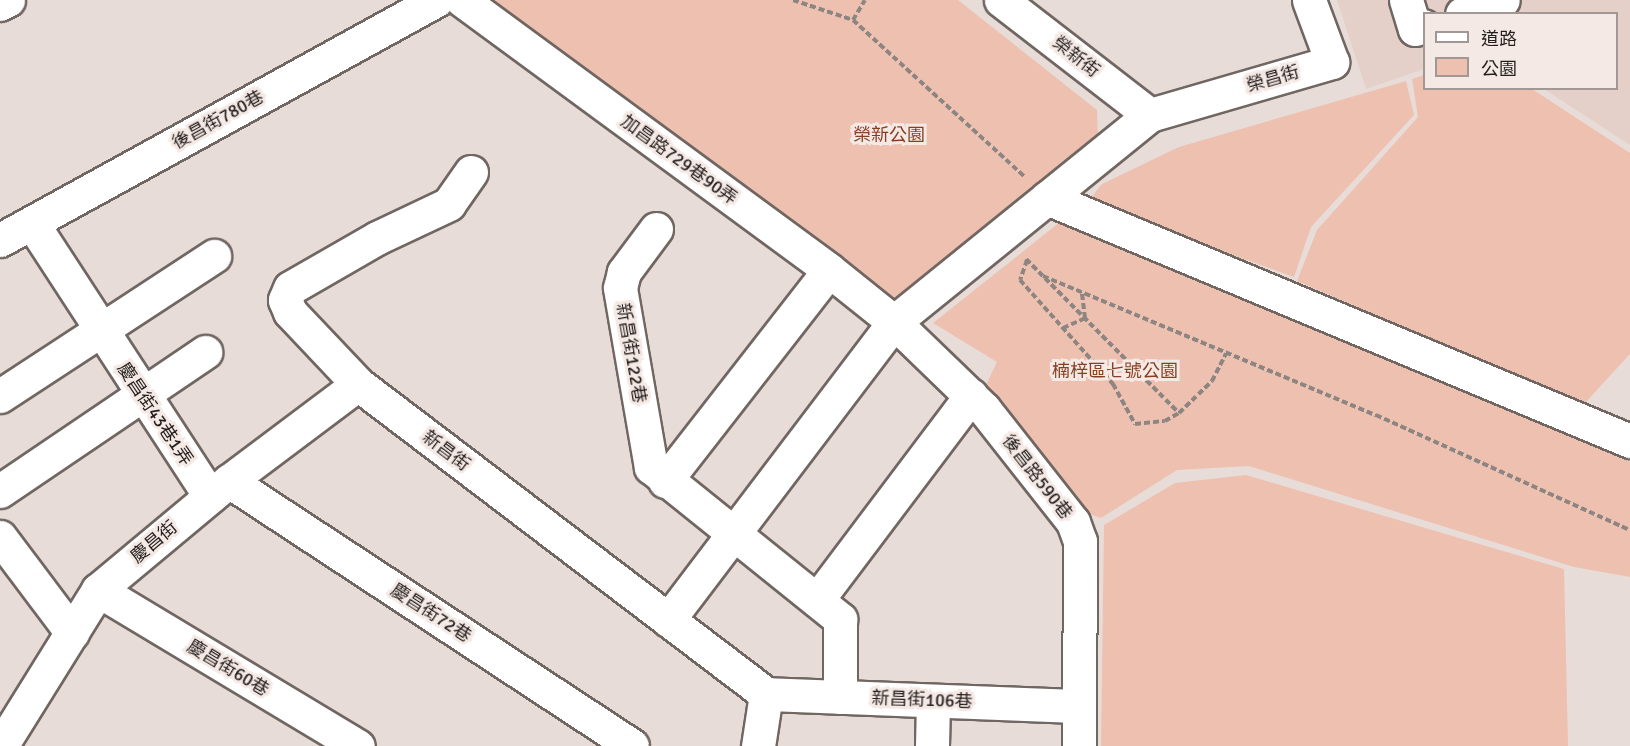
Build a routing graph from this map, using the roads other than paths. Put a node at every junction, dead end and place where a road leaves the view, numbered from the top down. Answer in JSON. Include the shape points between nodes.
{"nodes":[{"id":1,"x":8,"y":0,"type":"edge"},
{"id":2,"x":436,"y":0,"type":"edge"},
{"id":3,"x":462,"y":0,"type":"edge"},
{"id":4,"x":1001,"y":0,"type":"edge"},
{"id":5,"x":1309,"y":0,"type":"edge"},
{"id":6,"x":1503,"y":0,"type":"edge"},
{"id":7,"x":0,"y":4,"type":"edge"},
{"id":8,"x":1468,"y":12,"type":"edge"},
{"id":9,"x":1150,"y":115,"type":"junction"},
{"id":10,"x":471,"y":172,"type":"dead end"},
{"id":11,"x":1047,"y":198,"type":"junction"},
{"id":12,"x":32,"y":223,"type":"junction"},
{"id":13,"x":656,"y":229,"type":"dead end"},
{"id":14,"x":0,"y":240,"type":"edge"},
{"id":15,"x":214,"y":256,"type":"dead end"},
{"id":16,"x":829,"y":270,"type":"junction"},
{"id":17,"x":894,"y":322,"type":"junction"},
{"id":18,"x":100,"y":332,"type":"junction"},
{"id":19,"x":205,"y":352,"type":"dead end"},
{"id":20,"x":358,"y":384,"type":"junction"},
{"id":21,"x":141,"y":393,"type":"junction"},
{"id":22,"x":0,"y":396,"type":"edge"},
{"id":23,"x":971,"y":396,"type":"junction"},
{"id":24,"x":1630,"y":441,"type":"edge"},
{"id":25,"x":665,"y":480,"type":"junction"},
{"id":26,"x":219,"y":488,"type":"junction"},
{"id":27,"x":0,"y":491,"type":"edge"},
{"id":28,"x":733,"y":534,"type":"junction"},
{"id":29,"x":0,"y":537,"type":"edge"},
{"id":30,"x":98,"y":590,"type":"junction"},
{"id":31,"x":817,"y":600,"type":"junction"},
{"id":32,"x":668,"y":620,"type":"junction"},
{"id":33,"x":72,"y":633,"type":"junction"},
{"id":34,"x":766,"y":694,"type":"junction"},
{"id":35,"x":840,"y":697,"type":"junction"},
{"id":36,"x":933,"y":701,"type":"junction"},
{"id":37,"x":1079,"y":706,"type":"junction"},
{"id":38,"x":13,"y":742,"type":"edge"},
{"id":39,"x":358,"y":746,"type":"edge"},
{"id":40,"x":632,"y":746,"type":"edge"},
{"id":41,"x":758,"y":746,"type":"edge"},
{"id":42,"x":932,"y":746,"type":"edge"},
{"id":43,"x":1078,"y":746,"type":"edge"}],
"edges":[{"from":1,"to":7,"type":"street"},
{"from":2,"to":12,"type":"street","name":"後昌街780巷"},
{"from":3,"to":16,"type":"street","name":"加昌路729巷90弄"},
{"from":4,"to":9,"type":"street","name":"榮新街"},
{"from":5,"to":9,"type":"street","name":"榮昌街","via":[[1332,62]]},
{"from":6,"to":8,"type":"street"},
{"from":9,"to":11,"type":"street"},
{"from":10,"to":20,"type":"street","name":"新昌街","via":[[449,204],[377,238],[290,288],[285,300],[290,312]]},
{"from":11,"to":17,"type":"street"},
{"from":11,"to":24,"type":"street"},
{"from":12,"to":14,"type":"street","name":"後昌街780巷"},
{"from":12,"to":18,"type":"street","name":"慶昌街43巷1弄"},
{"from":13,"to":25,"type":"street","name":"新昌街122巷","via":[[624,272],[620,288],[649,459]]},
{"from":15,"to":18,"type":"street"},
{"from":16,"to":17,"type":"street","name":"加昌路729巷90弄"},
{"from":16,"to":25,"type":"street"},
{"from":17,"to":23,"type":"street","name":"後昌路590巷"},
{"from":17,"to":28,"type":"street"},
{"from":18,"to":21,"type":"street","name":"慶昌街43巷1弄"},
{"from":18,"to":22,"type":"street"},
{"from":19,"to":21,"type":"street"},
{"from":20,"to":26,"type":"street","name":"慶昌街"},
{"from":20,"to":32,"type":"street","name":"新昌街"},
{"from":21,"to":26,"type":"street","name":"慶昌街43巷1弄"},
{"from":21,"to":27,"type":"street"},
{"from":23,"to":31,"type":"street"},
{"from":23,"to":37,"type":"street","name":"後昌路590巷","via":[[1073,522],[1080,541]]},
{"from":25,"to":28,"type":"street","name":"新昌街122巷"},
{"from":26,"to":30,"type":"street","name":"慶昌街"},
{"from":26,"to":40,"type":"street","name":"慶昌街72巷"},
{"from":28,"to":31,"type":"street","name":"新昌街122巷"},
{"from":28,"to":32,"type":"street"},
{"from":29,"to":33,"type":"street"},
{"from":30,"to":33,"type":"street","name":"慶昌街"},
{"from":30,"to":39,"type":"street","name":"慶昌街60巷"},
{"from":31,"to":35,"type":"street","name":"新昌街122巷","via":[[840,619]]},
{"from":32,"to":34,"type":"street","name":"新昌街"},
{"from":33,"to":38,"type":"street","name":"慶昌街"},
{"from":34,"to":35,"type":"street","name":"新昌街106巷"},
{"from":34,"to":41,"type":"street"},
{"from":35,"to":36,"type":"street","name":"新昌街106巷"},
{"from":36,"to":37,"type":"street","name":"新昌街106巷"},
{"from":36,"to":42,"type":"street"},
{"from":37,"to":43,"type":"street","name":"後昌路590巷"}]}
